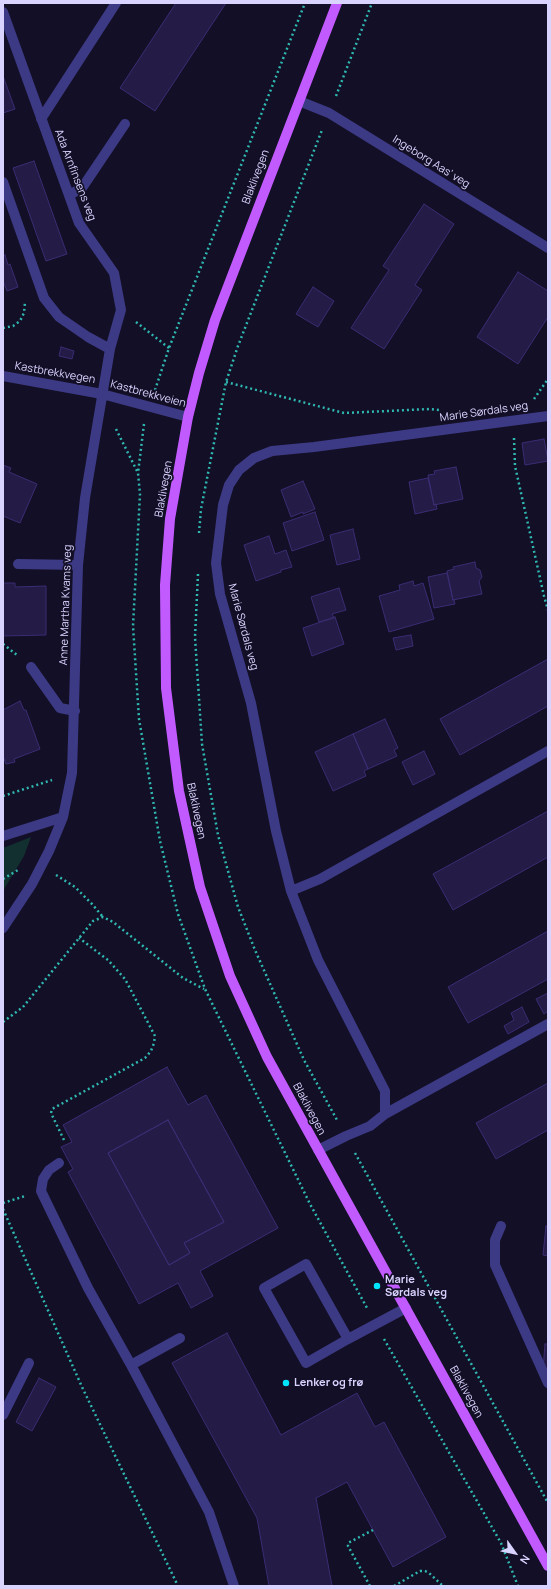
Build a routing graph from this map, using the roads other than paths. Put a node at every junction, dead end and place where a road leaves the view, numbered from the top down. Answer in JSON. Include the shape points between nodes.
{"nodes":[{"id":1,"x":116,"y":3,"type":"edge"},
{"id":2,"x":337,"y":3,"type":"edge"},
{"id":3,"x":3,"y":12,"type":"edge"},
{"id":4,"x":299,"y":101,"type":"junction"},
{"id":5,"x":41,"y":119,"type":"junction"},
{"id":6,"x":125,"y":124,"type":"dead end"},
{"id":7,"x":3,"y":182,"type":"edge"},
{"id":8,"x":69,"y":195,"type":"junction"},
{"id":9,"x":548,"y":248,"type":"edge"},
{"id":10,"x":110,"y":348,"type":"junction"},
{"id":11,"x":3,"y":376,"type":"edge"},
{"id":12,"x":102,"y":394,"type":"junction"},
{"id":13,"x":548,"y":416,"type":"edge"},
{"id":14,"x":188,"y":417,"type":"junction"},
{"id":15,"x":18,"y":564,"type":"dead end"},
{"id":16,"x":78,"y":565,"type":"junction"},
{"id":17,"x":31,"y":667,"type":"dead end"},
{"id":18,"x":75,"y":711,"type":"junction"},
{"id":19,"x":548,"y":751,"type":"edge"},
{"id":20,"x":63,"y":817,"type":"junction"},
{"id":21,"x":3,"y":836,"type":"edge"},
{"id":22,"x":291,"y":890,"type":"junction"},
{"id":23,"x":3,"y":928,"type":"edge"},
{"id":24,"x":548,"y":1024,"type":"edge"},
{"id":25,"x":385,"y":1114,"type":"junction"},
{"id":26,"x":318,"y":1150,"type":"junction"},
{"id":27,"x":59,"y":1163,"type":"dead end"},
{"id":28,"x":501,"y":1226,"type":"dead end"},
{"id":29,"x":406,"y":1308,"type":"junction"},
{"id":30,"x":180,"y":1338,"type":"dead end"},
{"id":31,"x":348,"y":1339,"type":"junction"},
{"id":32,"x":29,"y":1363,"type":"dead end"},
{"id":33,"x":132,"y":1365,"type":"junction"},
{"id":34,"x":548,"y":1383,"type":"edge"},
{"id":35,"x":3,"y":1415,"type":"edge"},
{"id":36,"x":548,"y":1566,"type":"edge"},
{"id":37,"x":234,"y":1586,"type":"edge"}],
"edges":[{"from":1,"to":5,"type":"street"},
{"from":2,"to":4,"type":"main road","name":"Blaklivegen"},
{"from":3,"to":5,"type":"street","name":"Ada Arnfinsens veg"},
{"from":4,"to":9,"type":"street","name":"Ingeborg Aas' veg","via":[[329,113]]},
{"from":4,"to":14,"type":"main road","name":"Blaklivegen","via":[[215,320]]},
{"from":5,"to":8,"type":"street","name":"Ada Arnfinsens veg"},
{"from":6,"to":8,"type":"street","via":[[82,188]]},
{"from":7,"to":10,"type":"street","via":[[44,298],[59,317],[88,337]]},
{"from":8,"to":10,"type":"street","name":"Ada Arnfinsens veg","via":[[79,223],[114,273],[121,310]]},
{"from":10,"to":12,"type":"street","name":"Ada Arnfinsens veg"},
{"from":11,"to":12,"type":"street","name":"Kastbrekkvegen"},
{"from":12,"to":14,"type":"street","name":"Kastbrekkveien"},
{"from":12,"to":16,"type":"street","name":"Anne Martha Kvams veg","via":[[85,498]]},
{"from":13,"to":22,"type":"street","name":"Marie Sørdals veg","via":[[272,451],[254,458],[239,470],[229,485],[223,505],[216,563],[220,594],[251,703],[276,831]]},
{"from":14,"to":26,"type":"main road","name":"Blaklivegen","via":[[170,518],[165,585],[166,688],[179,791],[200,887],[230,976],[267,1057]]},
{"from":15,"to":16,"type":"street"},
{"from":16,"to":18,"type":"street","name":"Anne Martha Kvams veg"},
{"from":17,"to":18,"type":"street","via":[[60,708]]},
{"from":18,"to":20,"type":"street","name":"Anne Martha Kvams veg","via":[[72,773]]},
{"from":19,"to":22,"type":"street","via":[[320,879]]},
{"from":20,"to":21,"type":"street"},
{"from":20,"to":23,"type":"street","name":"Anne Martha Kvams veg","via":[[42,866]]},
{"from":22,"to":25,"type":"street","name":"Marie Sørdals veg","via":[[318,960],[385,1091]]},
{"from":24,"to":25,"type":"street"},
{"from":25,"to":26,"type":"street","via":[[370,1126]]},
{"from":26,"to":29,"type":"main road","name":"Blaklivegen"},
{"from":27,"to":33,"type":"street","via":[[49,1170],[43,1179],[41,1191],[88,1288]]},
{"from":28,"to":34,"type":"street","via":[[495,1240],[495,1265]]},
{"from":29,"to":31,"type":"street"},
{"from":29,"to":36,"type":"main road","name":"Blaklivegen"},
{"from":30,"to":33,"type":"street"},
{"from":31,"to":31,"type":"street","via":[[306,1264],[264,1288],[306,1363]]},
{"from":32,"to":35,"type":"street"},
{"from":33,"to":37,"type":"street","via":[[209,1512]]}]}
